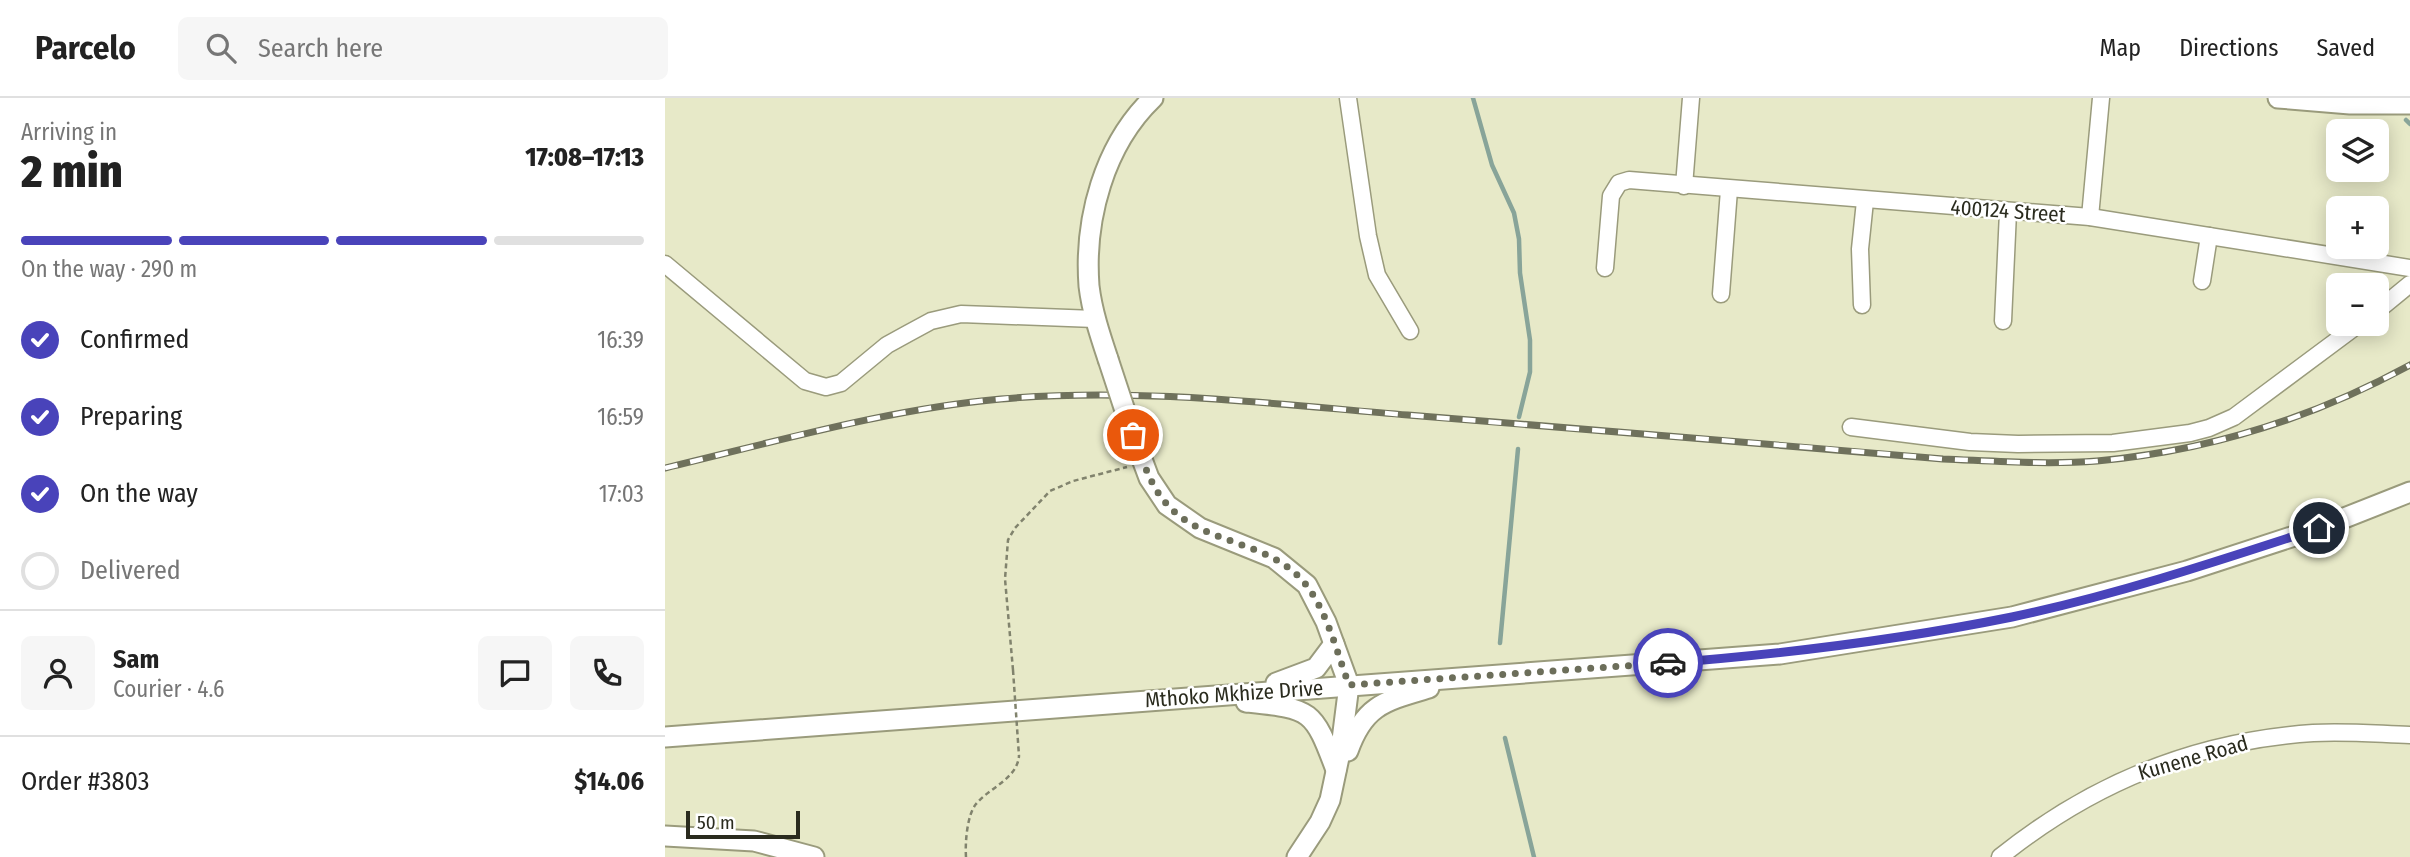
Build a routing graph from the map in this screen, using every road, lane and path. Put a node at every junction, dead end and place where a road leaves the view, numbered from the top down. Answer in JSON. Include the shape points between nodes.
{"nodes":[{"id":1,"x":1153,"y":98,"type":"edge"},
{"id":2,"x":1348,"y":98,"type":"edge"},
{"id":3,"x":1691,"y":98,"type":"edge"},
{"id":4,"x":2101,"y":98,"type":"edge"},
{"id":5,"x":2277,"y":98,"type":"edge"},
{"id":6,"x":2410,"y":104,"type":"edge"},
{"id":7,"x":1684,"y":186,"type":"junction"},
{"id":8,"x":1729,"y":190,"type":"junction"},
{"id":9,"x":1865,"y":201,"type":"junction"},
{"id":10,"x":2008,"y":212,"type":"junction"},
{"id":11,"x":2090,"y":217,"type":"junction"},
{"id":12,"x":2209,"y":236,"type":"junction"},
{"id":13,"x":665,"y":264,"type":"edge"},
{"id":14,"x":1605,"y":268,"type":"dead end"},
{"id":15,"x":2410,"y":268,"type":"edge"},
{"id":16,"x":2202,"y":281,"type":"dead end"},
{"id":17,"x":2410,"y":284,"type":"edge"},
{"id":18,"x":1721,"y":294,"type":"dead end"},
{"id":19,"x":2389,"y":301,"type":"edge"},
{"id":20,"x":1862,"y":305,"type":"dead end"},
{"id":21,"x":1095,"y":319,"type":"junction"},
{"id":22,"x":2003,"y":321,"type":"dead end"},
{"id":23,"x":1410,"y":331,"type":"dead end"},
{"id":24,"x":2343,"y":336,"type":"edge"},
{"id":25,"x":1851,"y":427,"type":"dead end"},
{"id":26,"x":1144,"y":462,"type":"junction"},
{"id":27,"x":2410,"y":492,"type":"edge"},
{"id":28,"x":1334,"y":644,"type":"junction"},
{"id":29,"x":1460,"y":678,"type":"junction"},
{"id":30,"x":1349,"y":685,"type":"junction"},
{"id":31,"x":1249,"y":692,"type":"junction"},
{"id":32,"x":1196,"y":696,"type":"junction"},
{"id":33,"x":2410,"y":735,"type":"edge"},
{"id":34,"x":665,"y":737,"type":"edge"},
{"id":35,"x":1336,"y":771,"type":"junction"},
{"id":36,"x":1330,"y":800,"type":"junction"},
{"id":37,"x":665,"y":836,"type":"edge"},
{"id":38,"x":814,"y":857,"type":"edge"},
{"id":39,"x":966,"y":857,"type":"edge"},
{"id":40,"x":1297,"y":857,"type":"edge"},
{"id":41,"x":2000,"y":857,"type":"edge"}],
"edges":[{"from":1,"to":21,"type":"street","via":[[1116,149],[1098,193],[1088,251]]},
{"from":2,"to":23,"type":"street","via":[[1377,275]]},
{"from":3,"to":7,"type":"street"},
{"from":4,"to":11,"type":"street"},
{"from":5,"to":6,"type":"street"},
{"from":7,"to":8,"type":"street","name":"400124 Street"},
{"from":7,"to":14,"type":"street","name":"400124 Street","via":[[1624,181],[1615,187]]},
{"from":8,"to":9,"type":"street","name":"400124 Street"},
{"from":8,"to":18,"type":"street"},
{"from":9,"to":10,"type":"street","name":"400124 Street"},
{"from":9,"to":20,"type":"street","via":[[1860,249]]},
{"from":10,"to":11,"type":"street","name":"400124 Street"},
{"from":10,"to":22,"type":"street"},
{"from":11,"to":12,"type":"street","name":"400124 Street"},
{"from":12,"to":15,"type":"street","name":"400124 Street"},
{"from":12,"to":16,"type":"street"},
{"from":13,"to":21,"type":"street","via":[[816,386],[841,383],[887,345],[931,321],[961,314]]},
{"from":17,"to":19,"type":"street"},
{"from":21,"to":26,"type":"street","bridge":true},
{"from":24,"to":25,"type":"street","via":[[2234,417],[2190,433],[2113,443],[2018,444]]},
{"from":26,"to":28,"type":"street","via":[[1155,490],[1179,515],[1274,558],[1302,580]]},
{"from":26,"to":39,"type":"path","bridge":true,"via":[[1050,491],[1008,540],[1005,579],[1019,757],[1007,779],[972,809]]},
{"from":27,"to":29,"type":"street","name":"Mthoko Mkhize Drive","via":[[2319,528],[2187,570],[2012,617],[1780,654]]},
{"from":28,"to":30,"type":"street"},
{"from":28,"to":31,"type":"street","via":[[1316,668]]},
{"from":29,"to":30,"type":"street","name":"Mthoko Mkhize Drive"},
{"from":29,"to":36,"type":"street","via":[[1394,698],[1371,710],[1355,733]]},
{"from":30,"to":31,"type":"street","name":"Mthoko Mkhize Drive"},
{"from":30,"to":35,"type":"street"},
{"from":31,"to":32,"type":"street","name":"Mthoko Mkhize Drive"},
{"from":32,"to":34,"type":"street","name":"Mthoko Mkhize Drive"},
{"from":32,"to":35,"type":"street","via":[[1286,706],[1308,713],[1322,733]]},
{"from":33,"to":41,"type":"street","name":"Kunene Road","via":[[2315,733],[2208,749],[2156,765],[2065,808]]},
{"from":35,"to":36,"type":"street"},
{"from":36,"to":40,"type":"street"},
{"from":37,"to":38,"type":"street","via":[[754,841]]}]}
